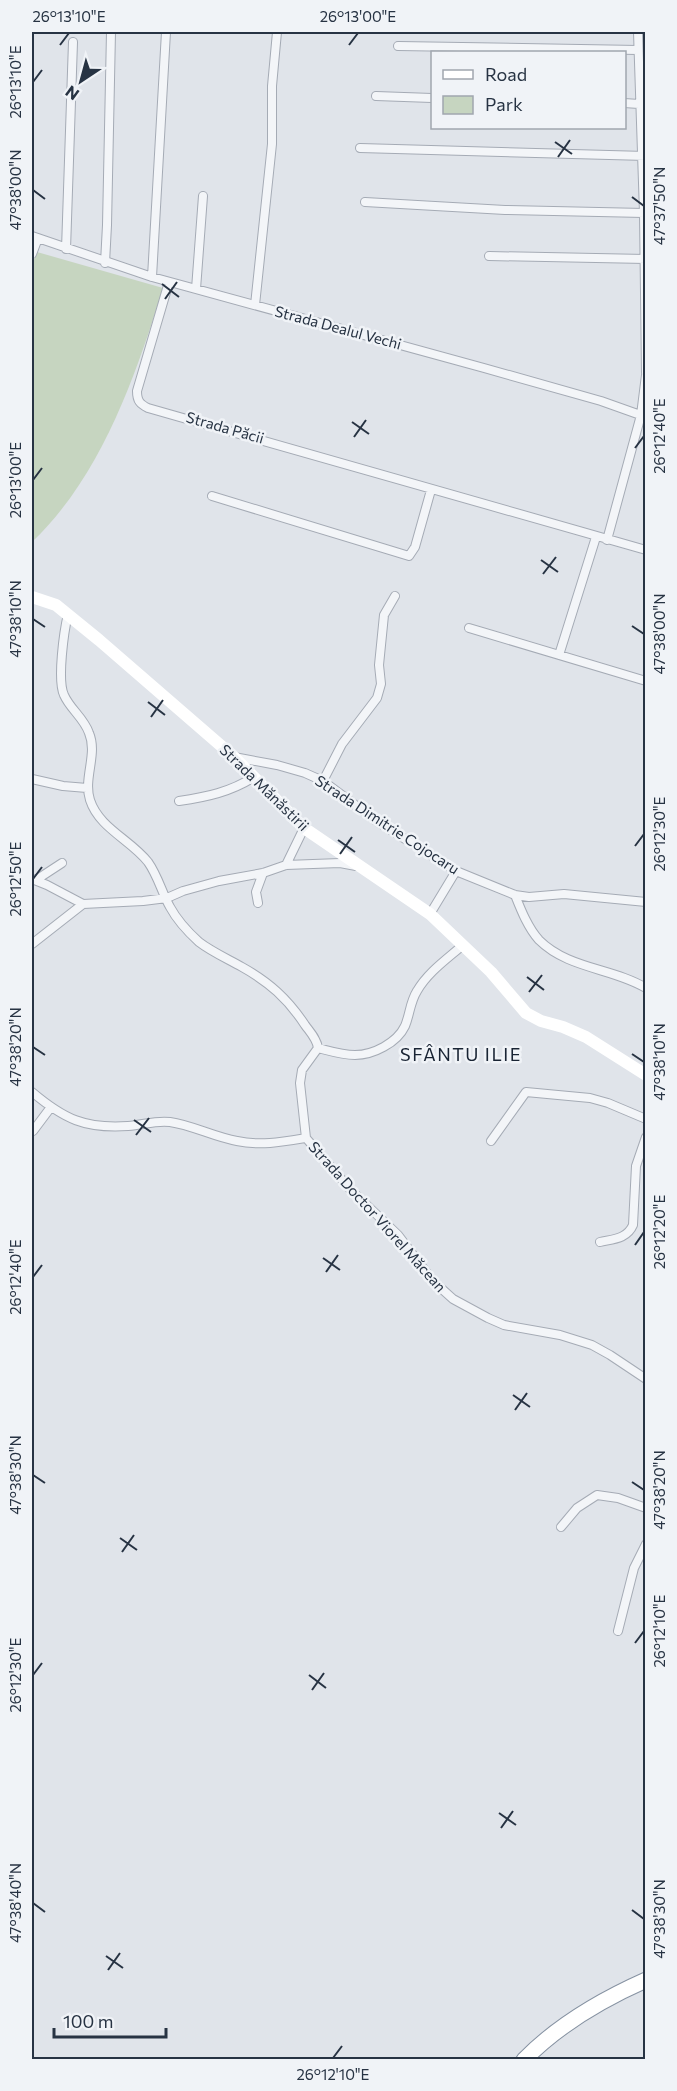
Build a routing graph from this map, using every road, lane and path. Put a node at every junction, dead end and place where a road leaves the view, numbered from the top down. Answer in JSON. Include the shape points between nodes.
{"nodes":[{"id":1,"x":111,"y":32,"type":"edge"},
{"id":2,"x":166,"y":32,"type":"edge"},
{"id":3,"x":277,"y":32,"type":"edge"},
{"id":4,"x":638,"y":32,"type":"edge"},
{"id":5,"x":73,"y":42,"type":"dead end"},
{"id":6,"x":398,"y":46,"type":"dead end"},
{"id":7,"x":638,"y":51,"type":"junction"},
{"id":8,"x":642,"y":70,"type":"edge"},
{"id":9,"x":376,"y":96,"type":"dead end"},
{"id":10,"x":431,"y":98,"type":"edge"},
{"id":11,"x":626,"y":104,"type":"edge"},
{"id":12,"x":642,"y":109,"type":"edge"},
{"id":13,"x":360,"y":148,"type":"dead end"},
{"id":14,"x":644,"y":155,"type":"edge"},
{"id":15,"x":203,"y":196,"type":"dead end"},
{"id":16,"x":644,"y":201,"type":"edge"},
{"id":17,"x":365,"y":202,"type":"dead end"},
{"id":18,"x":644,"y":213,"type":"junction"},
{"id":19,"x":34,"y":237,"type":"edge"},
{"id":20,"x":66,"y":249,"type":"junction"},
{"id":21,"x":32,"y":254,"type":"edge"},
{"id":22,"x":489,"y":256,"type":"dead end"},
{"id":23,"x":645,"y":259,"type":"edge"},
{"id":24,"x":105,"y":262,"type":"junction"},
{"id":25,"x":152,"y":277,"type":"junction"},
{"id":26,"x":169,"y":282,"type":"junction"},
{"id":27,"x":196,"y":289,"type":"junction"},
{"id":28,"x":255,"y":305,"type":"junction"},
{"id":29,"x":645,"y":374,"type":"edge"},
{"id":30,"x":644,"y":402,"type":"edge"},
{"id":31,"x":643,"y":416,"type":"edge"},
{"id":32,"x":431,"y":490,"type":"junction"},
{"id":33,"x":212,"y":496,"type":"dead end"},
{"id":34,"x":596,"y":537,"type":"junction"},
{"id":35,"x":607,"y":540,"type":"junction"},
{"id":36,"x":645,"y":550,"type":"edge"},
{"id":37,"x":394,"y":596,"type":"dead end"},
{"id":38,"x":32,"y":597,"type":"edge"},
{"id":39,"x":68,"y":614,"type":"junction"},
{"id":40,"x":469,"y":628,"type":"dead end"},
{"id":41,"x":559,"y":656,"type":"junction"},
{"id":42,"x":645,"y":681,"type":"edge"},
{"id":43,"x":234,"y":757,"type":"junction"},
{"id":44,"x":254,"y":777,"type":"junction"},
{"id":45,"x":32,"y":778,"type":"edge"},
{"id":46,"x":322,"y":781,"type":"junction"},
{"id":47,"x":87,"y":788,"type":"junction"},
{"id":48,"x":179,"y":801,"type":"dead end"},
{"id":49,"x":304,"y":828,"type":"junction"},
{"id":50,"x":62,"y":863,"type":"dead end"},
{"id":51,"x":286,"y":865,"type":"junction"},
{"id":52,"x":359,"y":867,"type":"junction"},
{"id":53,"x":456,"y":871,"type":"junction"},
{"id":54,"x":263,"y":873,"type":"junction"},
{"id":55,"x":34,"y":879,"type":"edge"},
{"id":56,"x":515,"y":895,"type":"junction"},
{"id":57,"x":167,"y":898,"type":"junction"},
{"id":58,"x":645,"y":902,"type":"edge"},
{"id":59,"x":258,"y":903,"type":"dead end"},
{"id":60,"x":82,"y":904,"type":"junction"},
{"id":61,"x":429,"y":914,"type":"junction"},
{"id":62,"x":32,"y":944,"type":"edge"},
{"id":63,"x":463,"y":945,"type":"junction"},
{"id":64,"x":645,"y":988,"type":"edge"},
{"id":65,"x":318,"y":1048,"type":"junction"},
{"id":66,"x":645,"y":1075,"type":"edge"},
{"id":67,"x":32,"y":1092,"type":"edge"},
{"id":68,"x":51,"y":1107,"type":"junction"},
{"id":69,"x":645,"y":1119,"type":"edge"},
{"id":70,"x":33,"y":1131,"type":"dead end"},
{"id":71,"x":645,"y":1137,"type":"edge"},
{"id":72,"x":306,"y":1138,"type":"junction"},
{"id":73,"x":491,"y":1141,"type":"dead end"},
{"id":74,"x":600,"y":1242,"type":"dead end"},
{"id":75,"x":645,"y":1379,"type":"edge"},
{"id":76,"x":645,"y":1508,"type":"edge"},
{"id":77,"x":561,"y":1527,"type":"dead end"},
{"id":78,"x":645,"y":1544,"type":"edge"},
{"id":79,"x":618,"y":1631,"type":"dead end"},
{"id":80,"x":645,"y":1980,"type":"edge"},
{"id":81,"x":524,"y":2060,"type":"edge"}],
"edges":[{"from":1,"to":24,"type":"street"},
{"from":2,"to":25,"type":"street"},
{"from":3,"to":28,"type":"street","via":[[272,144]]},
{"from":4,"to":7,"type":"street"},
{"from":5,"to":20,"type":"street"},
{"from":6,"to":7,"type":"street"},
{"from":7,"to":8,"type":"street"},
{"from":8,"to":12,"type":"street"},
{"from":9,"to":10,"type":"street"},
{"from":11,"to":12,"type":"street"},
{"from":12,"to":14,"type":"street"},
{"from":13,"to":14,"type":"street"},
{"from":14,"to":16,"type":"street"},
{"from":15,"to":27,"type":"street"},
{"from":16,"to":18,"type":"street"},
{"from":17,"to":18,"type":"street"},
{"from":18,"to":23,"type":"street"},
{"from":19,"to":20,"type":"street","name":"Strada Dealul Vechi"},
{"from":19,"to":21,"type":"street"},
{"from":20,"to":24,"type":"street","name":"Strada Dealul Vechi"},
{"from":22,"to":23,"type":"street"},
{"from":23,"to":29,"type":"street"},
{"from":24,"to":25,"type":"street","name":"Strada Dealul Vechi"},
{"from":25,"to":26,"type":"street","name":"Strada Dealul Vechi"},
{"from":26,"to":27,"type":"street","name":"Strada Dealul Vechi"},
{"from":26,"to":32,"type":"street","name":"Strada Păcii","via":[[137,391],[141,404]]},
{"from":27,"to":28,"type":"street","name":"Strada Dealul Vechi"},
{"from":28,"to":31,"type":"street","name":"Strada Dealul Vechi"},
{"from":29,"to":30,"type":"street"},
{"from":30,"to":31,"type":"street"},
{"from":31,"to":35,"type":"street"},
{"from":32,"to":33,"type":"street","via":[[409,556]]},
{"from":32,"to":34,"type":"street","name":"Strada Păcii"},
{"from":34,"to":35,"type":"street","name":"Strada Păcii"},
{"from":34,"to":41,"type":"street"},
{"from":35,"to":36,"type":"street","name":"Strada Păcii"},
{"from":37,"to":46,"type":"street","via":[[384,615],[377,698],[342,744]]},
{"from":38,"to":39,"type":"street","name":"Strada Mănăstirii","via":[[56,605]]},
{"from":39,"to":43,"type":"street","name":"Strada Mănăstirii"},
{"from":39,"to":47,"type":"street","via":[[61,682],[64,695],[90,735]]},
{"from":40,"to":41,"type":"street"},
{"from":41,"to":42,"type":"street"},
{"from":43,"to":44,"type":"street","name":"Strada Mănăstirii"},
{"from":43,"to":46,"type":"street","name":"Strada Dimitrie Cojocaru","via":[[286,768]]},
{"from":44,"to":48,"type":"street","via":[[215,795]]},
{"from":44,"to":49,"type":"street","name":"Strada Mănăstirii"},
{"from":45,"to":47,"type":"street"},
{"from":46,"to":53,"type":"street","name":"Strada Dimitrie Cojocaru"},
{"from":47,"to":57,"type":"street","via":[[99,817],[149,863]]},
{"from":49,"to":51,"type":"street"},
{"from":49,"to":52,"type":"street","name":"Strada Mănăstirii"},
{"from":50,"to":55,"type":"street"},
{"from":51,"to":52,"type":"street","via":[[340,863]]},
{"from":51,"to":54,"type":"street"},
{"from":52,"to":61,"type":"street","name":"Strada Mănăstirii"},
{"from":53,"to":56,"type":"street","name":"Strada Dimitrie Cojocaru"},
{"from":53,"to":61,"type":"street"},
{"from":54,"to":57,"type":"street","via":[[219,881]]},
{"from":54,"to":59,"type":"street","via":[[256,892]]},
{"from":55,"to":60,"type":"street"},
{"from":56,"to":58,"type":"street","name":"Strada Dimitrie Cojocaru","via":[[564,894]]},
{"from":56,"to":64,"type":"street","via":[[530,927],[553,951],[631,979]]},
{"from":57,"to":60,"type":"street"},
{"from":57,"to":65,"type":"street","via":[[176,916],[201,943],[281,993]]},
{"from":60,"to":62,"type":"street"},
{"from":61,"to":63,"type":"street","name":"Strada Mănăstirii"},
{"from":63,"to":65,"type":"street","via":[[421,984],[406,1024],[392,1042],[354,1055]]},
{"from":63,"to":66,"type":"street","name":"Strada Mănăstirii","via":[[526,1013],[586,1036]]},
{"from":65,"to":72,"type":"street","name":"Strada Doctor Viorel Măcean","via":[[302,1070],[300,1083]]},
{"from":67,"to":68,"type":"street","name":"Strada Doctor Viorel Măcean"},
{"from":68,"to":70,"type":"street"},
{"from":68,"to":72,"type":"street","name":"Strada Doctor Viorel Măcean","via":[[89,1124],[172,1122],[255,1144]]},
{"from":69,"to":73,"type":"street","via":[[590,1098],[526,1092]]},
{"from":71,"to":74,"type":"street","via":[[636,1166],[633,1225],[619,1238]]},
{"from":72,"to":75,"type":"street","name":"Strada Doctor Viorel Măcean","via":[[350,1189],[398,1235],[445,1293],[504,1325],[592,1345]]},
{"from":76,"to":77,"type":"street","via":[[597,1495],[577,1508]]},
{"from":78,"to":79,"type":"street","via":[[634,1568]]},
{"from":80,"to":81,"type":"highway","via":[[574,2019]]}]}
